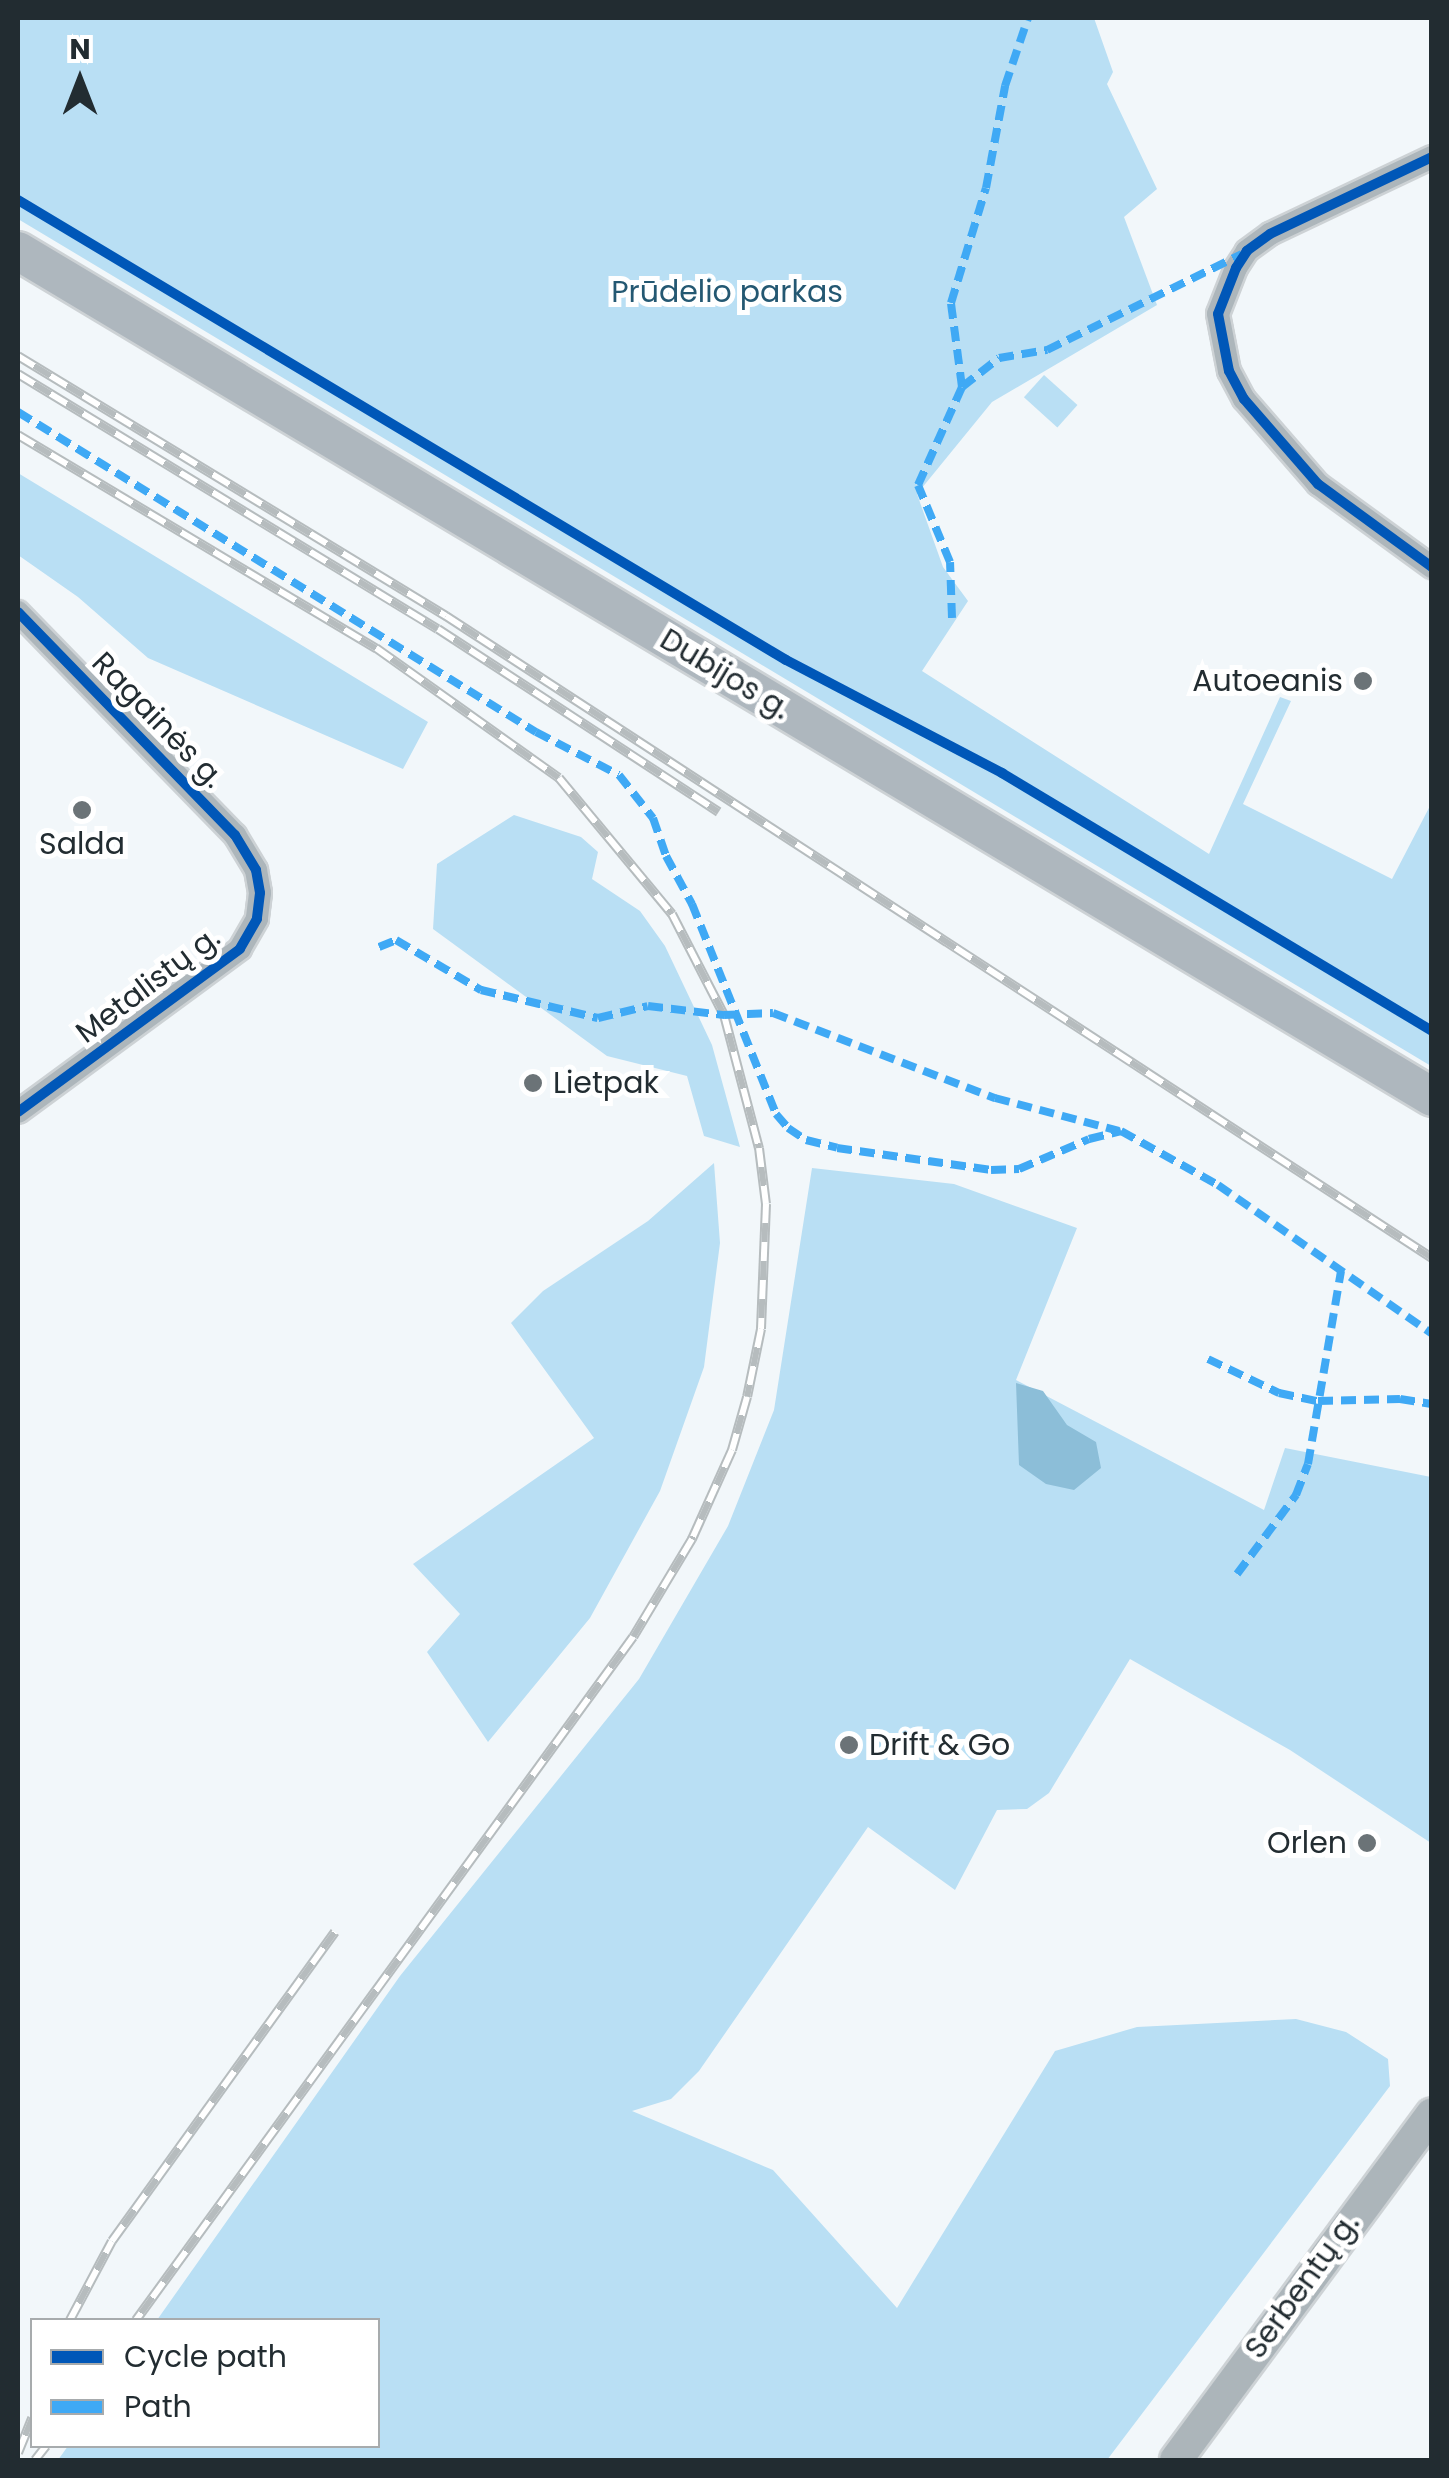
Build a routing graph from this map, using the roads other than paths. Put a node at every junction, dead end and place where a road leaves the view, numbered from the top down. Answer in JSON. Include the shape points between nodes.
{"nodes":[{"id":1,"x":1432,"y":157,"type":"edge"},
{"id":2,"x":18,"y":250,"type":"edge"},
{"id":3,"x":1432,"y":567,"type":"edge"},
{"id":4,"x":18,"y":612,"type":"edge"},
{"id":5,"x":256,"y":870,"type":"joint"},
{"id":6,"x":1432,"y":1096,"type":"edge"},
{"id":7,"x":18,"y":1112,"type":"edge"},
{"id":8,"x":1432,"y":2114,"type":"edge"},
{"id":9,"x":1176,"y":2460,"type":"edge"}],
"edges":[{"from":1,"to":3,"type":"street","via":[[1270,234],[1236,268],[1218,314],[1229,372],[1244,399],[1318,484]]},
{"from":2,"to":6,"type":"main road","name":"Dubijos g."},
{"from":4,"to":5,"type":"street","name":"Ragainės g.","via":[[235,836]]},
{"from":5,"to":7,"type":"street","name":"Metalistų g.","via":[[257,920],[240,949]]},
{"from":8,"to":9,"type":"main road","name":"Serbentų g."}]}
